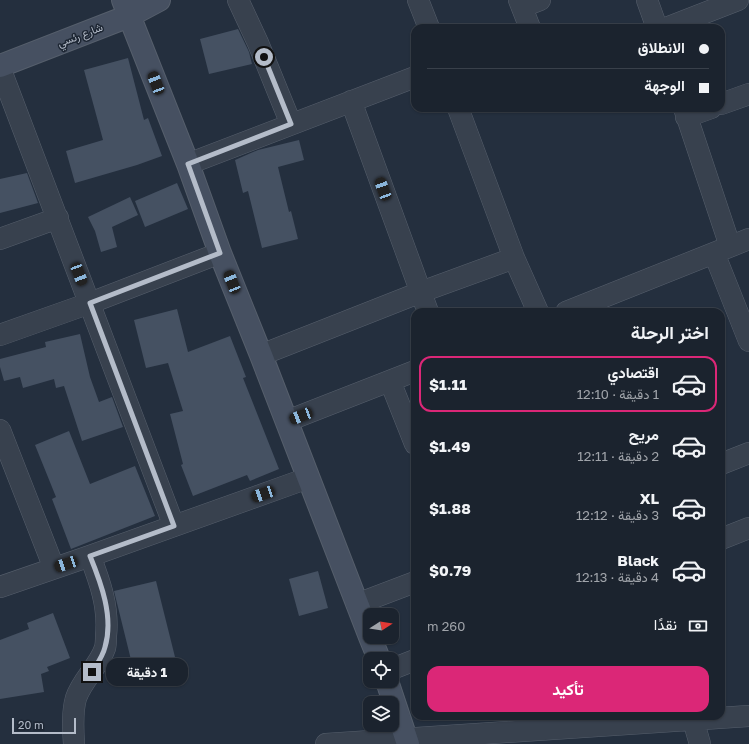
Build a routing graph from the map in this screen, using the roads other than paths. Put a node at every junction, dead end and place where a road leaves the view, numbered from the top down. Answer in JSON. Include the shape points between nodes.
{"nodes":[{"id":1,"x":159,"y":0,"type":"edge"},
{"id":2,"x":238,"y":0,"type":"edge"},
{"id":3,"x":418,"y":0,"type":"edge"},
{"id":4,"x":647,"y":0,"type":"edge"},
{"id":5,"x":732,"y":1,"type":"edge"},
{"id":6,"x":527,"y":2,"type":"edge"},
{"id":7,"x":126,"y":8,"type":"edge"},
{"id":8,"x":427,"y":24,"type":"edge"},
{"id":9,"x":530,"y":24,"type":"edge"},
{"id":10,"x":656,"y":24,"type":"edge"},
{"id":11,"x":676,"y":24,"type":"edge"},
{"id":12,"x":0,"y":67,"type":"edge"},
{"id":13,"x":411,"y":78,"type":"edge"},
{"id":14,"x":749,"y":94,"type":"edge"},
{"id":15,"x":351,"y":101,"type":"junction"},
{"id":16,"x":725,"y":103,"type":"edge"},
{"id":17,"x":461,"y":112,"type":"edge"},
{"id":18,"x":685,"y":112,"type":"edge"},
{"id":19,"x":291,"y":124,"type":"junction"},
{"id":20,"x":188,"y":164,"type":"junction"},
{"id":21,"x":58,"y":218,"type":"junction"},
{"id":22,"x":0,"y":239,"type":"edge"},
{"id":23,"x":731,"y":246,"type":"edge"},
{"id":24,"x":220,"y":253,"type":"junction"},
{"id":25,"x":514,"y":258,"type":"junction"},
{"id":26,"x":421,"y":292,"type":"junction"},
{"id":27,"x":90,"y":303,"type":"junction"},
{"id":28,"x":427,"y":308,"type":"edge"},
{"id":29,"x":536,"y":308,"type":"edge"},
{"id":30,"x":576,"y":308,"type":"edge"},
{"id":31,"x":0,"y":334,"type":"edge"},
{"id":32,"x":749,"y":341,"type":"edge"},
{"id":33,"x":261,"y":355,"type":"junction"},
{"id":34,"x":411,"y":373,"type":"edge"},
{"id":35,"x":390,"y":381,"type":"junction"},
{"id":36,"x":286,"y":421,"type":"junction"},
{"id":37,"x":0,"y":430,"type":"edge"},
{"id":38,"x":411,"y":434,"type":"edge"},
{"id":39,"x":749,"y":453,"type":"edge"},
{"id":40,"x":725,"y":462,"type":"edge"},
{"id":41,"x":308,"y":478,"type":"junction"},
{"id":42,"x":174,"y":526,"type":"junction"},
{"id":43,"x":749,"y":528,"type":"edge"},
{"id":44,"x":725,"y":537,"type":"edge"},
{"id":45,"x":90,"y":556,"type":"junction"},
{"id":46,"x":54,"y":568,"type":"junction"},
{"id":47,"x":411,"y":584,"type":"edge"},
{"id":48,"x":0,"y":587,"type":"edge"},
{"id":49,"x":357,"y":604,"type":"junction"},
{"id":50,"x":363,"y":619,"type":"edge"},
{"id":51,"x":411,"y":662,"type":"edge"},
{"id":52,"x":399,"y":667,"type":"edge"},
{"id":53,"x":389,"y":688,"type":"edge"},
{"id":54,"x":749,"y":716,"type":"edge"},
{"id":55,"x":725,"y":717,"type":"edge"},
{"id":56,"x":667,"y":720,"type":"edge"},
{"id":57,"x":693,"y":720,"type":"edge"},
{"id":58,"x":407,"y":741,"type":"edge"},
{"id":59,"x":359,"y":743,"type":"edge"},
{"id":60,"x":74,"y":744,"type":"edge"},
{"id":61,"x":326,"y":744,"type":"edge"},
{"id":62,"x":700,"y":744,"type":"edge"}],
"edges":[{"from":1,"to":7,"type":"street","name":"شارع رئسي"},
{"from":2,"to":19,"type":"street"},
{"from":3,"to":8,"type":"street"},
{"from":4,"to":10,"type":"street"},
{"from":5,"to":11,"type":"street"},
{"from":6,"to":9,"type":"street"},
{"from":7,"to":12,"type":"street","name":"شارع رئسي"},
{"from":7,"to":20,"type":"street"},
{"from":12,"to":21,"type":"street"},
{"from":13,"to":15,"type":"street"},
{"from":14,"to":16,"type":"street"},
{"from":15,"to":19,"type":"street"},
{"from":15,"to":26,"type":"street"},
{"from":17,"to":25,"type":"street"},
{"from":18,"to":23,"type":"street"},
{"from":19,"to":20,"type":"street"},
{"from":20,"to":24,"type":"street"},
{"from":21,"to":22,"type":"street"},
{"from":21,"to":27,"type":"street"},
{"from":23,"to":30,"type":"street"},
{"from":23,"to":32,"type":"street"},
{"from":24,"to":27,"type":"street"},
{"from":24,"to":33,"type":"street"},
{"from":25,"to":26,"type":"street"},
{"from":25,"to":29,"type":"street"},
{"from":26,"to":28,"type":"street"},
{"from":26,"to":33,"type":"street"},
{"from":27,"to":31,"type":"street"},
{"from":27,"to":42,"type":"street"},
{"from":33,"to":36,"type":"street"},
{"from":34,"to":35,"type":"street"},
{"from":35,"to":36,"type":"street"},
{"from":35,"to":38,"type":"street"},
{"from":36,"to":41,"type":"street"},
{"from":37,"to":46,"type":"street"},
{"from":39,"to":40,"type":"street"},
{"from":41,"to":42,"type":"street"},
{"from":41,"to":49,"type":"street"},
{"from":42,"to":45,"type":"street"},
{"from":43,"to":44,"type":"street"},
{"from":45,"to":46,"type":"street"},
{"from":45,"to":60,"type":"street","via":[[106,607],[107,633],[99,661],[76,698]]},
{"from":46,"to":48,"type":"street"},
{"from":47,"to":49,"type":"street"},
{"from":49,"to":50,"type":"street"},
{"from":51,"to":52,"type":"street"},
{"from":53,"to":58,"type":"street"},
{"from":54,"to":55,"type":"street"},
{"from":56,"to":58,"type":"street"},
{"from":57,"to":62,"type":"street"},
{"from":58,"to":59,"type":"street"},
{"from":59,"to":61,"type":"street"}]}
